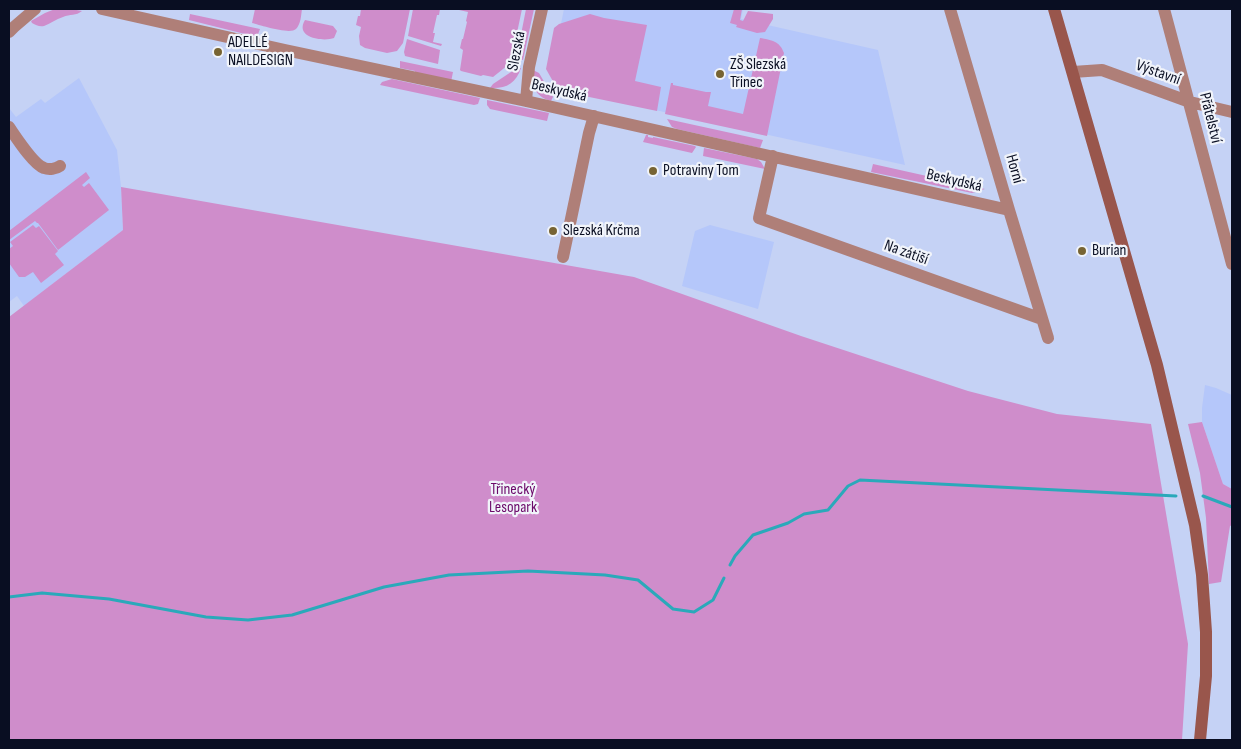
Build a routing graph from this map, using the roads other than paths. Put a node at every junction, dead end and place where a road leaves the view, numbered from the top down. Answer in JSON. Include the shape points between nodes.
{"nodes":[{"id":1,"x":35,"y":9,"type":"edge"},
{"id":2,"x":102,"y":9,"type":"edge"},
{"id":3,"x":542,"y":9,"type":"edge"},
{"id":4,"x":1054,"y":9,"type":"edge"},
{"id":5,"x":1164,"y":9,"type":"edge"},
{"id":6,"x":948,"y":10,"type":"edge"},
{"id":7,"x":9,"y":32,"type":"edge"},
{"id":8,"x":1073,"y":72,"type":"junction"},
{"id":9,"x":526,"y":100,"type":"junction"},
{"id":10,"x":1190,"y":102,"type":"junction"},
{"id":11,"x":1232,"y":112,"type":"edge"},
{"id":12,"x":594,"y":116,"type":"junction"},
{"id":13,"x":9,"y":127,"type":"edge"},
{"id":14,"x":773,"y":156,"type":"junction"},
{"id":15,"x":60,"y":166,"type":"dead end"},
{"id":16,"x":1009,"y":210,"type":"junction"},
{"id":17,"x":563,"y":257,"type":"dead end"},
{"id":18,"x":1232,"y":264,"type":"edge"},
{"id":19,"x":1042,"y":319,"type":"junction"},
{"id":20,"x":1048,"y":338,"type":"dead end"},
{"id":21,"x":1200,"y":740,"type":"edge"}],
"edges":[{"from":1,"to":7,"type":"street"},
{"from":2,"to":9,"type":"street","name":"Beskydská"},
{"from":3,"to":9,"type":"street","name":"Slezská","via":[[529,67]]},
{"from":4,"to":8,"type":"main road"},
{"from":5,"to":10,"type":"street","name":"Přátelství"},
{"from":6,"to":16,"type":"street","name":"Horní"},
{"from":8,"to":10,"type":"street","name":"Výstavní","via":[[1102,70]]},
{"from":8,"to":21,"type":"main road","via":[[1157,365],[1195,525],[1206,632]]},
{"from":9,"to":12,"type":"street","name":"Beskydská"},
{"from":10,"to":11,"type":"street","name":"Výstavní"},
{"from":10,"to":18,"type":"street","name":"Přátelství"},
{"from":12,"to":14,"type":"street","name":"Beskydská"},
{"from":12,"to":17,"type":"street"},
{"from":13,"to":15,"type":"street","via":[[36,162],[44,168]]},
{"from":14,"to":16,"type":"street","name":"Beskydská"},
{"from":14,"to":19,"type":"street","name":"Na zátiší","via":[[759,218]]},
{"from":16,"to":19,"type":"street","name":"Horní"},
{"from":19,"to":20,"type":"street","name":"Horní"}]}
